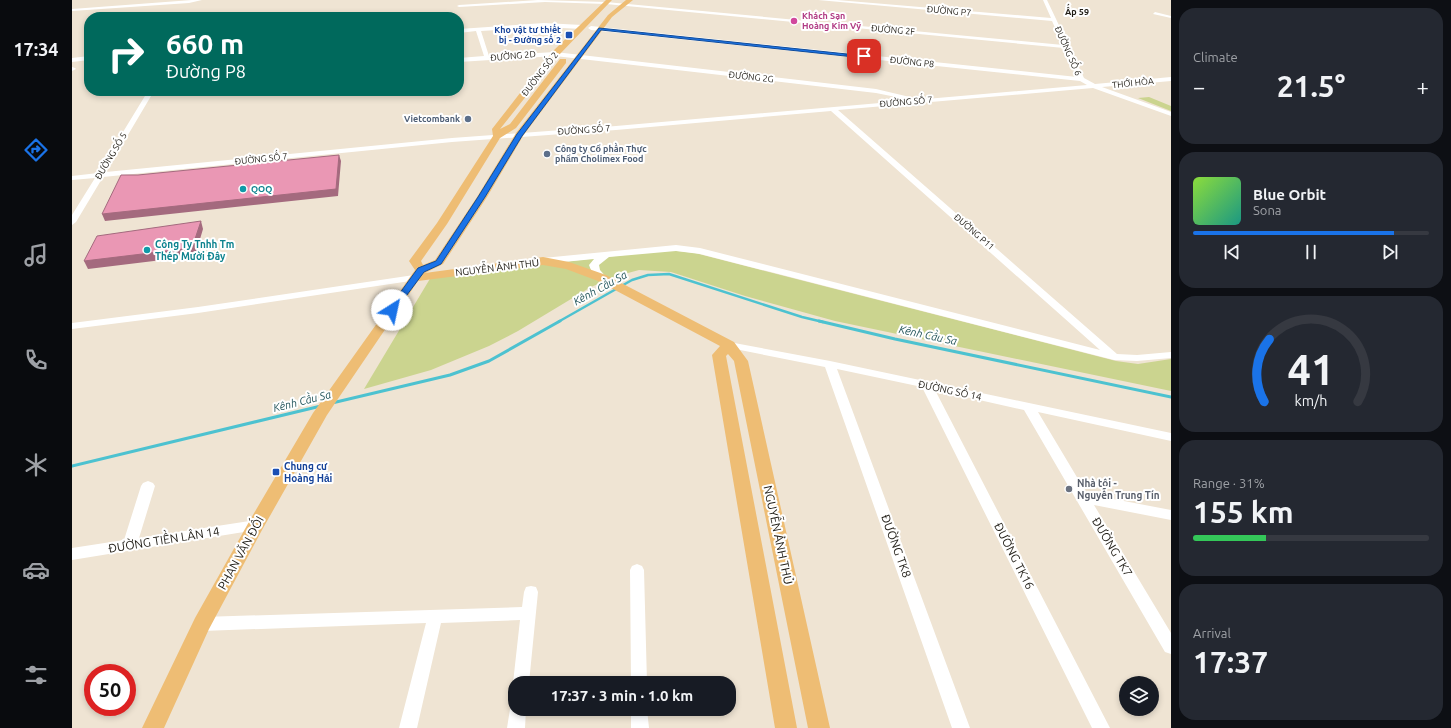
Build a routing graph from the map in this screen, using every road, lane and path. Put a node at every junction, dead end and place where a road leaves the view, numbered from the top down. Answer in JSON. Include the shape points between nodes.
{"nodes":[{"id":1,"x":200,"y":0,"type":"edge"},
{"id":2,"x":820,"y":0,"type":"edge"},
{"id":3,"x":1045,"y":0,"type":"edge"},
{"id":4,"x":617,"y":2,"type":"edge"},
{"id":5,"x":459,"y":6,"type":"dead end"},
{"id":6,"x":72,"y":10,"type":"edge"},
{"id":7,"x":1155,"y":13,"type":"dead end"},
{"id":8,"x":1171,"y":17,"type":"edge"},
{"id":9,"x":1054,"y":20,"type":"junction"},
{"id":10,"x":582,"y":27,"type":"junction"},
{"id":11,"x":595,"y":28,"type":"junction"},
{"id":12,"x":478,"y":30,"type":"junction"},
{"id":13,"x":464,"y":31,"type":"edge"},
{"id":14,"x":580,"y":40,"type":"dead end"},
{"id":15,"x":1067,"y":47,"type":"junction"},
{"id":16,"x":555,"y":54,"type":"junction"},
{"id":17,"x":572,"y":54,"type":"junction"},
{"id":18,"x":487,"y":58,"type":"junction"},
{"id":19,"x":84,"y":59,"type":"edge"},
{"id":20,"x":72,"y":60,"type":"edge"},
{"id":21,"x":464,"y":60,"type":"edge"},
{"id":22,"x":1081,"y":79,"type":"junction"},
{"id":23,"x":1171,"y":79,"type":"edge"},
{"id":24,"x":1096,"y":87,"type":"junction"},
{"id":25,"x":147,"y":96,"type":"edge"},
{"id":26,"x":923,"y":101,"type":"junction"},
{"id":27,"x":833,"y":109,"type":"junction"},
{"id":28,"x":1171,"y":114,"type":"edge"},
{"id":29,"x":513,"y":126,"type":"junction"},
{"id":30,"x":519,"y":135,"type":"junction"},
{"id":31,"x":497,"y":136,"type":"junction"},
{"id":32,"x":100,"y":175,"type":"junction"},
{"id":33,"x":72,"y":178,"type":"edge"},
{"id":34,"x":72,"y":222,"type":"edge"},
{"id":35,"x":608,"y":255,"type":"junction"},
{"id":36,"x":583,"y":257,"type":"junction"},
{"id":37,"x":543,"y":261,"type":"junction"},
{"id":38,"x":579,"y":269,"type":"junction"},
{"id":39,"x":418,"y":274,"type":"junction"},
{"id":40,"x":602,"y":278,"type":"junction"},
{"id":41,"x":72,"y":326,"type":"edge"},
{"id":42,"x":729,"y":345,"type":"junction"},
{"id":43,"x":1171,"y":355,"type":"edge"},
{"id":44,"x":1114,"y":357,"type":"junction"},
{"id":45,"x":830,"y":364,"type":"junction"},
{"id":46,"x":926,"y":384,"type":"junction"},
{"id":47,"x":1028,"y":406,"type":"junction"},
{"id":48,"x":1171,"y":437,"type":"edge"},
{"id":49,"x":148,"y":486,"type":"dead end"},
{"id":50,"x":1083,"y":498,"type":"junction"},
{"id":51,"x":1171,"y":515,"type":"edge"},
{"id":52,"x":256,"y":525,"type":"junction"},
{"id":53,"x":130,"y":545,"type":"junction"},
{"id":54,"x":72,"y":554,"type":"edge"},
{"id":55,"x":637,"y":570,"type":"dead end"},
{"id":56,"x":531,"y":592,"type":"dead end"},
{"id":57,"x":529,"y":613,"type":"junction"},
{"id":58,"x":435,"y":617,"type":"junction"},
{"id":59,"x":202,"y":624,"type":"junction"},
{"id":60,"x":1171,"y":647,"type":"edge"},
{"id":61,"x":522,"y":676,"type":"edge"},
{"id":62,"x":639,"y":676,"type":"edge"},
{"id":63,"x":517,"y":716,"type":"edge"},
{"id":64,"x":639,"y":716,"type":"edge"},
{"id":65,"x":153,"y":728,"type":"edge"},
{"id":66,"x":408,"y":728,"type":"edge"},
{"id":67,"x":516,"y":728,"type":"edge"},
{"id":68,"x":640,"y":728,"type":"edge"},
{"id":69,"x":786,"y":728,"type":"edge"},
{"id":70,"x":819,"y":728,"type":"edge"},
{"id":71,"x":961,"y":728,"type":"edge"},
{"id":72,"x":1101,"y":728,"type":"edge"}],
"edges":[{"from":1,"to":6,"type":"street"},
{"from":2,"to":9,"type":"street","name":"ĐƯỜNG P7"},
{"from":3,"to":9,"type":"street","name":"ĐƯỜNG SỐ 6"},
{"from":4,"to":5,"type":"street","name":"ĐƯỜNG 2F","via":[[544,1]]},
{"from":4,"to":10,"type":"main road","name":"ĐƯỜNG SỐ 2"},
{"from":4,"to":11,"type":"main road","name":"ĐƯỜNG SỐ 2","via":[[610,16]]},
{"from":4,"to":15,"type":"street","name":"ĐƯỜNG 2F"},
{"from":7,"to":8,"type":"street"},
{"from":9,"to":15,"type":"street","name":"ĐƯỜNG SỐ 6"},
{"from":10,"to":12,"type":"street","via":[[544,25]]},
{"from":10,"to":16,"type":"main road","name":"ĐƯỜNG SỐ 2"},
{"from":11,"to":14,"type":"main road","name":"ĐƯỜNG SỐ 2"},
{"from":11,"to":17,"type":"main road","name":"ĐƯỜNG SỐ 2"},
{"from":11,"to":22,"type":"street","name":"ĐƯỜNG P8"},
{"from":12,"to":13,"type":"street"},
{"from":12,"to":18,"type":"street"},
{"from":15,"to":22,"type":"street","name":"ĐƯỜNG SỐ 6"},
{"from":16,"to":17,"type":"street","name":"ĐƯỜNG 2D"},
{"from":16,"to":18,"type":"street","name":"ĐƯỜNG 2D"},
{"from":16,"to":31,"type":"main road","name":"ĐƯỜNG SỐ 2","via":[[496,129]]},
{"from":17,"to":26,"type":"street","name":"ĐƯỜNG 2G","via":[[876,91]]},
{"from":17,"to":29,"type":"main road","name":"ĐƯỜNG SỐ 2"},
{"from":17,"to":30,"type":"main road","name":"ĐƯỜNG SỐ 2"},
{"from":18,"to":21,"type":"street","name":"ĐƯỜNG 2D"},
{"from":19,"to":20,"type":"street"},
{"from":22,"to":24,"type":"street","name":"ĐƯỜNG SỐ 6"},
{"from":23,"to":24,"type":"street","name":"THỚI HÒA"},
{"from":24,"to":26,"type":"street","name":"ĐƯỜNG SỐ 7"},
{"from":24,"to":28,"type":"street","name":"ĐƯỜNG SỐ 6"},
{"from":25,"to":32,"type":"street","name":"ĐƯỜNG SỐ 5"},
{"from":26,"to":27,"type":"street","name":"ĐƯỜNG SỐ 7"},
{"from":27,"to":30,"type":"street","name":"ĐƯỜNG SỐ 7"},
{"from":27,"to":44,"type":"street","name":"ĐƯỜNG P11"},
{"from":29,"to":30,"type":"main road"},
{"from":29,"to":31,"type":"main road","name":"ĐƯỜNG SỐ 2"},
{"from":30,"to":31,"type":"street","name":"ĐƯỜNG SỐ 7"},
{"from":30,"to":39,"type":"main road","name":"ĐƯỜNG SỐ 2","via":[[439,262]]},
{"from":31,"to":32,"type":"street","name":"ĐƯỜNG SỐ 7"},
{"from":31,"to":39,"type":"main road","name":"ĐƯỜNG SỐ 2","via":[[442,224],[415,261]]},
{"from":32,"to":33,"type":"street","name":"ĐƯỜNG SỐ 7"},
{"from":32,"to":34,"type":"street","name":"ĐƯỜNG SỐ 5"},
{"from":35,"to":36,"type":"street"},
{"from":35,"to":40,"type":"street","via":[[594,265]]},
{"from":35,"to":44,"type":"street","via":[[676,248],[700,251]]},
{"from":36,"to":37,"type":"street"},
{"from":36,"to":38,"type":"street","via":[[577,263]]},
{"from":37,"to":38,"type":"main road","name":"NGUYỄN ẢNH THỦ"},
{"from":37,"to":39,"type":"main road","name":"NGUYỄN ẢNH THỦ"},
{"from":38,"to":40,"type":"main road","name":"NGUYỄN ẢNH THỦ"},
{"from":39,"to":41,"type":"street","via":[[198,310]]},
{"from":39,"to":52,"type":"main road","name":"PHAN VĂN ĐỐI","via":[[321,412]]},
{"from":40,"to":42,"type":"main road","name":"NGUYỄN ẢNH THỦ"},
{"from":42,"to":45,"type":"street","name":"ĐƯỜNG SỐ 14"},
{"from":42,"to":69,"type":"main road","via":[[719,355]]},
{"from":42,"to":70,"type":"main road","name":"NGUYỄN ẢNH THỦ","via":[[741,361]]},
{"from":43,"to":44,"type":"street"},
{"from":45,"to":46,"type":"street","name":"ĐƯỜNG SỐ 14"},
{"from":45,"to":71,"type":"street","name":"ĐƯỜNG TK8"},
{"from":46,"to":47,"type":"street","name":"ĐƯỜNG SỐ 14"},
{"from":46,"to":72,"type":"street","name":"ĐƯỜNG TK16"},
{"from":47,"to":48,"type":"street","name":"ĐƯỜNG SỐ 14"},
{"from":47,"to":50,"type":"street","name":"ĐƯỜNG TK7"},
{"from":49,"to":53,"type":"street"},
{"from":50,"to":51,"type":"street"},
{"from":50,"to":60,"type":"street","name":"ĐƯỜNG TK7"},
{"from":52,"to":53,"type":"street","name":"ĐƯỜNG TIỀN LÂN 14"},
{"from":52,"to":59,"type":"main road","name":"PHAN VĂN ĐỐI"},
{"from":53,"to":54,"type":"street","name":"ĐƯỜNG TIỀN LÂN 14"},
{"from":55,"to":62,"type":"street"},
{"from":56,"to":57,"type":"street"},
{"from":57,"to":58,"type":"street"},
{"from":57,"to":61,"type":"street"},
{"from":58,"to":59,"type":"street"},
{"from":58,"to":66,"type":"street"},
{"from":59,"to":65,"type":"main road","name":"PHAN VĂN ĐỐI"},
{"from":63,"to":67,"type":"street"},
{"from":64,"to":68,"type":"street"}]}
